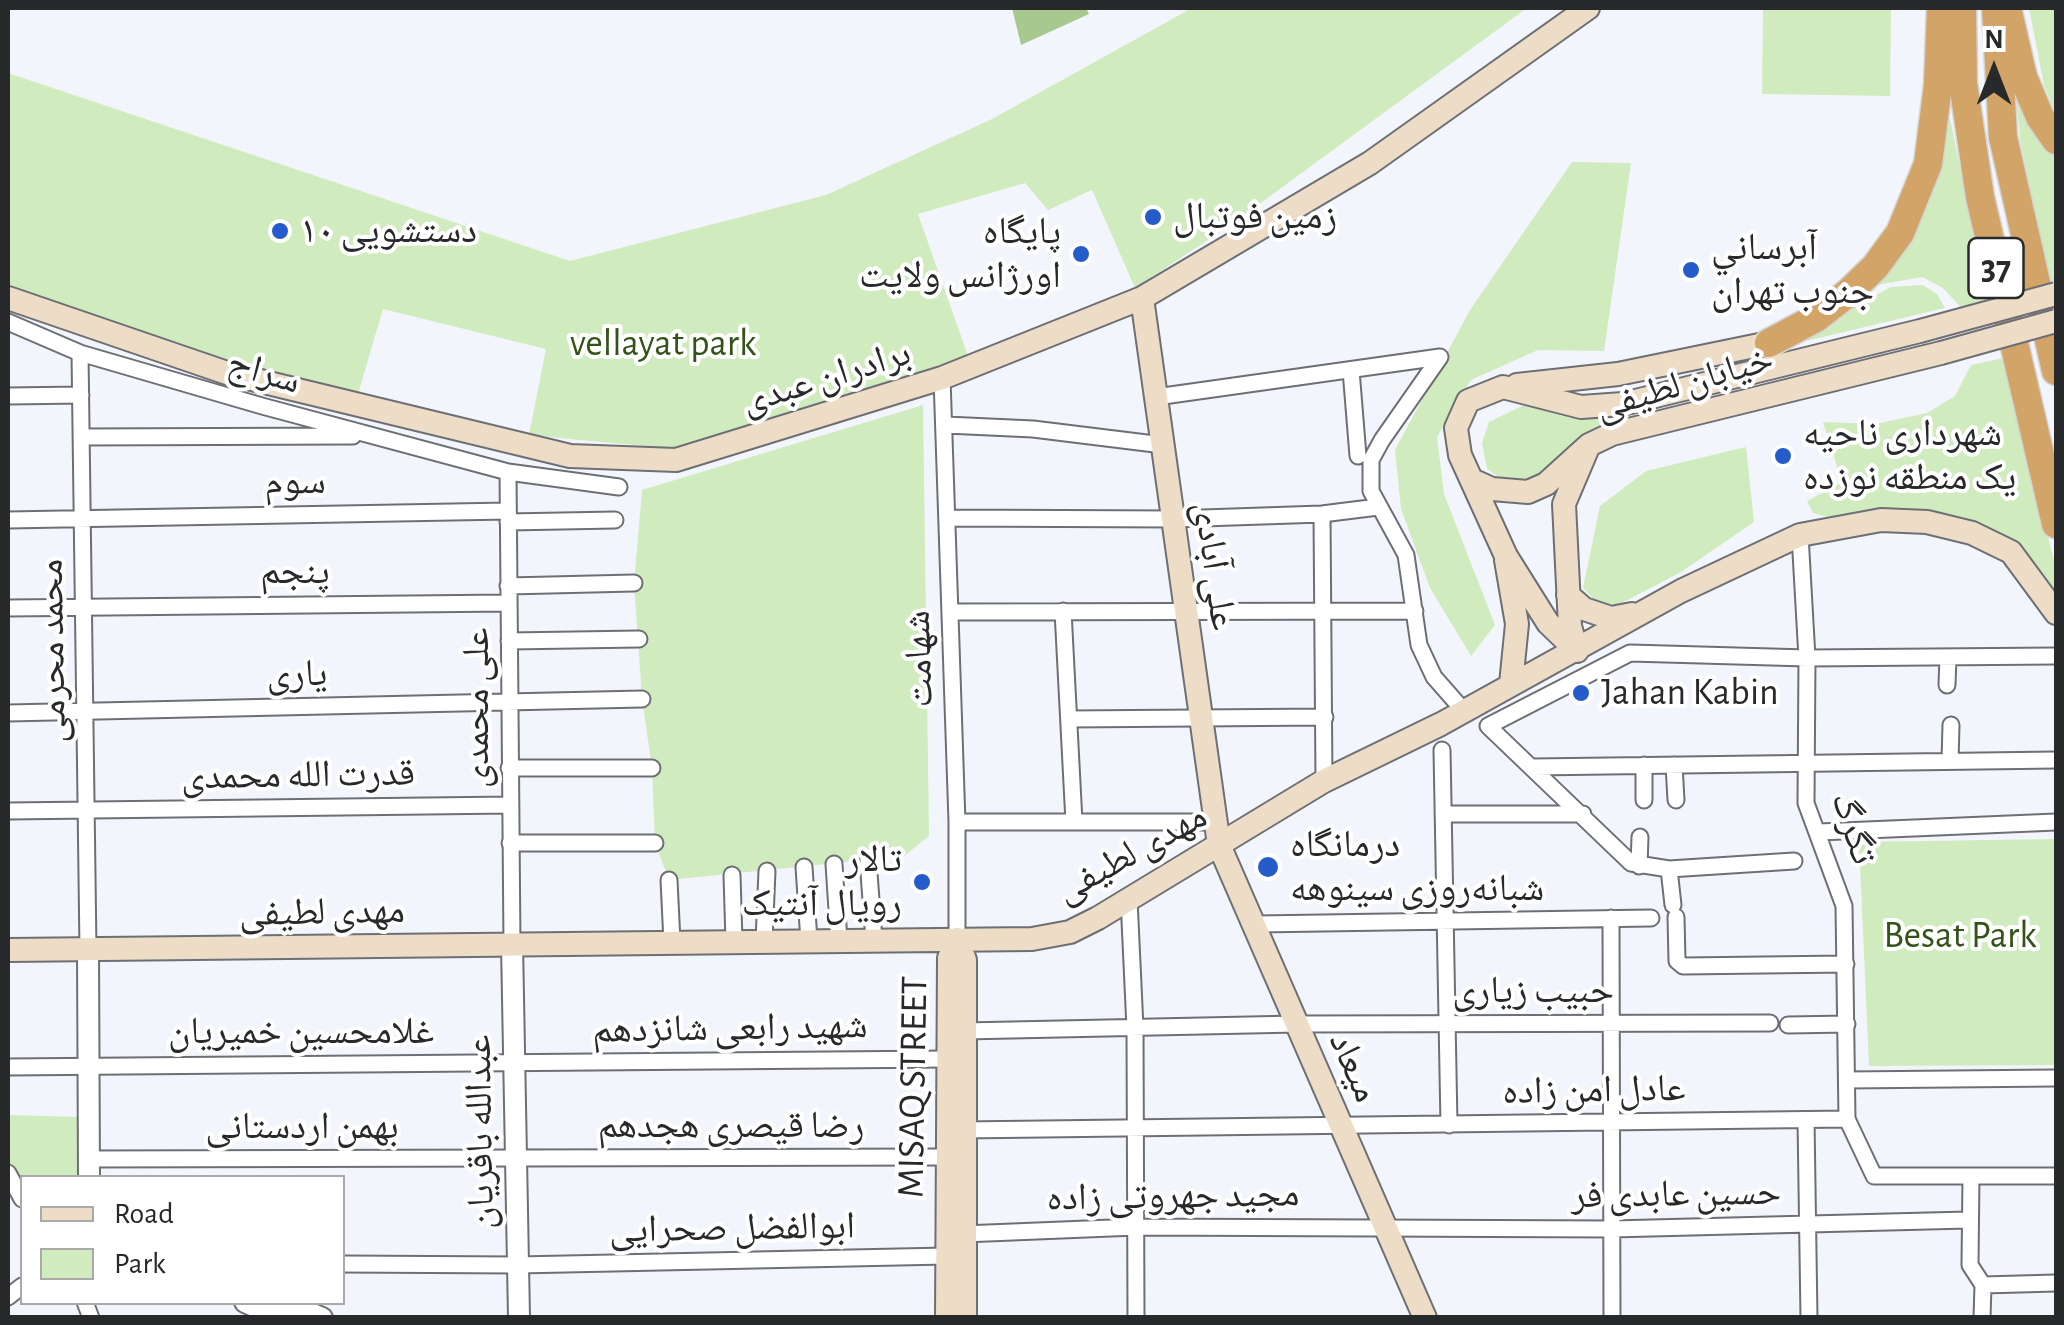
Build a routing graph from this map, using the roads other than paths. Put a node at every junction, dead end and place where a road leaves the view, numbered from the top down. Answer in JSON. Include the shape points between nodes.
{"nodes":[{"id":1,"x":1588,"y":8,"type":"edge"},
{"id":2,"x":1941,"y":8,"type":"edge"},
{"id":3,"x":1962,"y":8,"type":"edge"},
{"id":4,"x":1996,"y":8,"type":"edge"},
{"id":5,"x":2008,"y":8,"type":"edge"},
{"id":6,"x":2056,"y":140,"type":"edge"},
{"id":7,"x":2056,"y":294,"type":"edge"},
{"id":8,"x":8,"y":298,"type":"edge"},
{"id":9,"x":1142,"y":298,"type":"junction"},
{"id":10,"x":2056,"y":321,"type":"edge"},
{"id":11,"x":8,"y":322,"type":"edge"},
{"id":12,"x":1770,"y":343,"type":"joint"},
{"id":13,"x":80,"y":352,"type":"junction"},
{"id":14,"x":1351,"y":370,"type":"junction"},
{"id":15,"x":2056,"y":371,"type":"edge"},
{"id":16,"x":942,"y":378,"type":"junction"},
{"id":17,"x":1503,"y":386,"type":"junction"},
{"id":18,"x":81,"y":394,"type":"junction"},
{"id":19,"x":8,"y":396,"type":"edge"},
{"id":20,"x":1156,"y":397,"type":"junction"},
{"id":21,"x":946,"y":425,"type":"junction"},
{"id":22,"x":372,"y":436,"type":"junction"},
{"id":23,"x":82,"y":437,"type":"junction"},
{"id":24,"x":1162,"y":444,"type":"junction"},
{"id":25,"x":1590,"y":445,"type":"junction"},
{"id":26,"x":1358,"y":456,"type":"dead end"},
{"id":27,"x":508,"y":472,"type":"junction"},
{"id":28,"x":1472,"y":480,"type":"junction"},
{"id":29,"x":619,"y":487,"type":"dead end"},
{"id":30,"x":1378,"y":507,"type":"junction"},
{"id":31,"x":1322,"y":514,"type":"junction"},
{"id":32,"x":508,"y":516,"type":"junction"},
{"id":33,"x":948,"y":518,"type":"junction"},
{"id":34,"x":1173,"y":518,"type":"junction"},
{"id":35,"x":83,"y":519,"type":"junction"},
{"id":36,"x":8,"y":520,"type":"edge"},
{"id":37,"x":615,"y":520,"type":"dead end"},
{"id":38,"x":2056,"y":524,"type":"edge"},
{"id":39,"x":1800,"y":535,"type":"junction"},
{"id":40,"x":1506,"y":556,"type":"junction"},
{"id":41,"x":634,"y":583,"type":"dead end"},
{"id":42,"x":508,"y":594,"type":"junction"},
{"id":43,"x":1568,"y":595,"type":"junction"},
{"id":44,"x":83,"y":606,"type":"junction"},
{"id":45,"x":8,"y":608,"type":"edge"},
{"id":46,"x":1063,"y":610,"type":"junction"},
{"id":47,"x":1186,"y":610,"type":"junction"},
{"id":48,"x":1414,"y":610,"type":"junction"},
{"id":49,"x":1650,"y":610,"type":"junction"},
{"id":50,"x":1325,"y":611,"type":"junction"},
{"id":51,"x":950,"y":612,"type":"junction"},
{"id":52,"x":2056,"y":613,"type":"edge"},
{"id":53,"x":639,"y":639,"type":"dead end"},
{"id":54,"x":508,"y":641,"type":"junction"},
{"id":55,"x":1577,"y":650,"type":"junction"},
{"id":56,"x":2056,"y":656,"type":"edge"},
{"id":57,"x":1948,"y":657,"type":"junction"},
{"id":58,"x":1806,"y":658,"type":"junction"},
{"id":59,"x":1588,"y":673,"type":"junction"},
{"id":60,"x":1511,"y":684,"type":"junction"},
{"id":61,"x":1947,"y":685,"type":"dead end"},
{"id":62,"x":642,"y":699,"type":"dead end"},
{"id":63,"x":509,"y":702,"type":"junction"},
{"id":64,"x":1463,"y":710,"type":"junction"},
{"id":65,"x":86,"y":711,"type":"junction"},
{"id":66,"x":8,"y":713,"type":"edge"},
{"id":67,"x":1325,"y":716,"type":"junction"},
{"id":68,"x":1068,"y":719,"type":"junction"},
{"id":69,"x":1202,"y":720,"type":"junction"},
{"id":70,"x":1951,"y":724,"type":"dead end"},
{"id":71,"x":1442,"y":750,"type":"dead end"},
{"id":72,"x":2056,"y":760,"type":"edge"},
{"id":73,"x":1950,"y":761,"type":"junction"},
{"id":74,"x":1807,"y":762,"type":"junction"},
{"id":75,"x":1674,"y":764,"type":"junction"},
{"id":76,"x":1644,"y":765,"type":"junction"},
{"id":77,"x":509,"y":768,"type":"junction"},
{"id":78,"x":652,"y":768,"type":"dead end"},
{"id":79,"x":1534,"y":768,"type":"junction"},
{"id":80,"x":1324,"y":781,"type":"junction"},
{"id":81,"x":1644,"y":800,"type":"dead end"},
{"id":82,"x":1676,"y":800,"type":"dead end"},
{"id":83,"x":510,"y":806,"type":"junction"},
{"id":84,"x":8,"y":810,"type":"edge"},
{"id":85,"x":87,"y":810,"type":"junction"},
{"id":86,"x":1443,"y":814,"type":"junction"},
{"id":87,"x":1583,"y":814,"type":"junction"},
{"id":88,"x":958,"y":822,"type":"junction"},
{"id":89,"x":1074,"y":822,"type":"junction"},
{"id":90,"x":2056,"y":822,"type":"edge"},
{"id":91,"x":1819,"y":832,"type":"junction"},
{"id":92,"x":1218,"y":833,"type":"junction"},
{"id":93,"x":1640,"y":837,"type":"dead end"},
{"id":94,"x":510,"y":843,"type":"junction"},
{"id":95,"x":655,"y":843,"type":"dead end"},
{"id":96,"x":868,"y":860,"type":"dead end"},
{"id":97,"x":1794,"y":860,"type":"dead end"},
{"id":98,"x":834,"y":864,"type":"dead end"},
{"id":99,"x":1639,"y":866,"type":"junction"},
{"id":100,"x":804,"y":868,"type":"dead end"},
{"id":101,"x":1669,"y":869,"type":"junction"},
{"id":102,"x":766,"y":872,"type":"dead end"},
{"id":103,"x":732,"y":875,"type":"dead end"},
{"id":104,"x":670,"y":880,"type":"dead end"},
{"id":105,"x":1128,"y":899,"type":"junction"},
{"id":106,"x":1611,"y":918,"type":"junction"},
{"id":107,"x":1652,"y":918,"type":"dead end"},
{"id":108,"x":1445,"y":921,"type":"junction"},
{"id":109,"x":1257,"y":924,"type":"junction"},
{"id":110,"x":957,"y":939,"type":"junction"},
{"id":111,"x":839,"y":940,"type":"junction"},
{"id":112,"x":874,"y":940,"type":"junction"},
{"id":113,"x":809,"y":941,"type":"junction"},
{"id":114,"x":672,"y":942,"type":"junction"},
{"id":115,"x":734,"y":942,"type":"junction"},
{"id":116,"x":764,"y":942,"type":"junction"},
{"id":117,"x":512,"y":944,"type":"junction"},
{"id":118,"x":88,"y":949,"type":"junction"},
{"id":119,"x":8,"y":950,"type":"edge"},
{"id":120,"x":1846,"y":964,"type":"junction"},
{"id":121,"x":1770,"y":1023,"type":"dead end"},
{"id":122,"x":1297,"y":1024,"type":"junction"},
{"id":123,"x":1447,"y":1024,"type":"junction"},
{"id":124,"x":1611,"y":1024,"type":"junction"},
{"id":125,"x":1847,"y":1024,"type":"junction"},
{"id":126,"x":1788,"y":1025,"type":"dead end"},
{"id":127,"x":1135,"y":1028,"type":"junction"},
{"id":128,"x":964,"y":1031,"type":"junction"},
{"id":129,"x":946,"y":1058,"type":"junction"},
{"id":130,"x":514,"y":1063,"type":"junction"},
{"id":131,"x":88,"y":1065,"type":"junction"},
{"id":132,"x":8,"y":1067,"type":"edge"},
{"id":133,"x":2056,"y":1078,"type":"edge"},
{"id":134,"x":1847,"y":1080,"type":"junction"},
{"id":135,"x":1846,"y":1119,"type":"junction"},
{"id":136,"x":1806,"y":1120,"type":"junction"},
{"id":137,"x":1611,"y":1123,"type":"junction"},
{"id":138,"x":1449,"y":1125,"type":"junction"},
{"id":139,"x":1342,"y":1127,"type":"junction"},
{"id":140,"x":962,"y":1130,"type":"junction"},
{"id":141,"x":1136,"y":1131,"type":"junction"},
{"id":142,"x":946,"y":1157,"type":"junction"},
{"id":143,"x":516,"y":1160,"type":"junction"},
{"id":144,"x":89,"y":1168,"type":"edge"},
{"id":145,"x":1971,"y":1176,"type":"junction"},
{"id":146,"x":2056,"y":1176,"type":"edge"},
{"id":147,"x":1968,"y":1220,"type":"junction"},
{"id":148,"x":1808,"y":1224,"type":"junction"},
{"id":149,"x":1385,"y":1226,"type":"junction"},
{"id":150,"x":1136,"y":1227,"type":"junction"},
{"id":151,"x":1612,"y":1229,"type":"junction"},
{"id":152,"x":963,"y":1234,"type":"junction"},
{"id":153,"x":946,"y":1256,"type":"junction"},
{"id":154,"x":345,"y":1264,"type":"edge"},
{"id":155,"x":518,"y":1265,"type":"junction"},
{"id":156,"x":2056,"y":1283,"type":"edge"},
{"id":157,"x":1983,"y":1285,"type":"junction"},
{"id":158,"x":252,"y":1305,"type":"edge"},
{"id":159,"x":291,"y":1305,"type":"edge"},
{"id":160,"x":281,"y":1318,"type":"edge"},
{"id":161,"x":322,"y":1318,"type":"edge"},
{"id":162,"x":519,"y":1318,"type":"edge"},
{"id":163,"x":946,"y":1318,"type":"edge"},
{"id":164,"x":965,"y":1318,"type":"edge"},
{"id":165,"x":1136,"y":1318,"type":"edge"},
{"id":166,"x":1425,"y":1318,"type":"edge"},
{"id":167,"x":1612,"y":1318,"type":"edge"},
{"id":168,"x":1809,"y":1318,"type":"edge"},
{"id":169,"x":1982,"y":1318,"type":"edge"}],
"edges":[{"from":1,"to":9,"type":"main road","name":"برادران عبدی","via":[[1370,162]]},
{"from":2,"to":12,"type":"highway","via":[[1928,164],[1900,232],[1848,293]]},
{"from":3,"to":38,"type":"highway","number":"37","via":[[1973,156]]},
{"from":4,"to":15,"type":"highway","number":"37","via":[[2003,137]]},
{"from":5,"to":6,"type":"highway","via":[[2023,77]]},
{"from":7,"to":17,"type":"main road","name":"خیابان لطیفی","bridge":true,"via":[[1601,407]]},
{"from":8,"to":16,"type":"main road","name":"برادران عبدی","via":[[227,373],[570,456],[676,460]]},
{"from":9,"to":16,"type":"main road","name":"برادران عبدی"},
{"from":9,"to":20,"type":"main road","name":"علی آبادی"},
{"from":10,"to":25,"type":"main road","name":"خیابان لطیفی","bridge":true,"via":[[1647,424]]},
{"from":11,"to":13,"type":"street","name":"سراج"},
{"from":12,"to":17,"type":"main road","via":[[1618,374]]},
{"from":13,"to":18,"type":"street","name":"محمد محرمی"},
{"from":13,"to":22,"type":"street","name":"سراج"},
{"from":14,"to":20,"type":"street"},
{"from":14,"to":26,"type":"street"},
{"from":14,"to":30,"type":"street","via":[[1440,357],[1372,460]]},
{"from":16,"to":21,"type":"street","name":"شهامت"},
{"from":17,"to":28,"type":"main road","via":[[1478,394],[1460,415],[1460,455]]},
{"from":18,"to":19,"type":"street"},
{"from":18,"to":23,"type":"street","name":"محمد محرمی"},
{"from":20,"to":24,"type":"main road","name":"علی آبادی"},
{"from":21,"to":24,"type":"street"},
{"from":21,"to":33,"type":"street","name":"شهامت"},
{"from":22,"to":23,"type":"street"},
{"from":22,"to":27,"type":"street","name":"سراج"},
{"from":23,"to":35,"type":"street","name":"محمد محرمی"},
{"from":24,"to":34,"type":"main road","name":"علی آبادی"},
{"from":25,"to":28,"type":"main road","name":"خیابان لطیفی","via":[[1528,492],[1492,490]]},
{"from":25,"to":43,"type":"main road","via":[[1564,504]]},
{"from":27,"to":29,"type":"street","name":"سراج"},
{"from":27,"to":32,"type":"street","name":"علی محمدی"},
{"from":28,"to":40,"type":"main road"},
{"from":30,"to":31,"type":"street"},
{"from":30,"to":48,"type":"street","via":[[1406,555]]},
{"from":31,"to":34,"type":"street"},
{"from":31,"to":50,"type":"street"},
{"from":32,"to":35,"type":"street","name":"سوم"},
{"from":32,"to":37,"type":"street","name":"سوم"},
{"from":32,"to":42,"type":"street","name":"علی محمدی"},
{"from":33,"to":34,"type":"street"},
{"from":33,"to":51,"type":"street","name":"شهامت"},
{"from":34,"to":47,"type":"main road","name":"علی آبادی"},
{"from":35,"to":36,"type":"street","name":"سوم"},
{"from":35,"to":44,"type":"street","name":"محمد محرمی"},
{"from":39,"to":49,"type":"main road","name":"مهدی لطیفی"},
{"from":39,"to":52,"type":"main road","name":"مهدی لطیفی","via":[[1881,520],[1972,532],[2011,552]]},
{"from":39,"to":58,"type":"street","name":"تگرگ"},
{"from":40,"to":55,"type":"main road","via":[[1548,623]]},
{"from":40,"to":60,"type":"main road","via":[[1517,624]]},
{"from":41,"to":42,"type":"street","name":"پنجم"},
{"from":42,"to":44,"type":"street","name":"پنجم"},
{"from":42,"to":54,"type":"street","name":"علی محمدی"},
{"from":43,"to":49,"type":"main road","via":[[1611,618]]},
{"from":43,"to":55,"type":"main road"},
{"from":44,"to":45,"type":"street","name":"پنجم"},
{"from":44,"to":65,"type":"street","name":"محمد محرمی"},
{"from":46,"to":47,"type":"street"},
{"from":46,"to":51,"type":"street"},
{"from":46,"to":68,"type":"street"},
{"from":47,"to":50,"type":"street"},
{"from":47,"to":69,"type":"main road","name":"علی آبادی"},
{"from":48,"to":50,"type":"street"},
{"from":48,"to":64,"type":"street","via":[[1419,645],[1434,677]]},
{"from":49,"to":55,"type":"main road","name":"مهدی لطیفی"},
{"from":50,"to":67,"type":"street"},
{"from":51,"to":88,"type":"street","name":"شهامت"},
{"from":53,"to":54,"type":"street"},
{"from":54,"to":63,"type":"street","name":"علی محمدی"},
{"from":55,"to":59,"type":"street"},
{"from":55,"to":60,"type":"main road","name":"مهدی لطیفی"},
{"from":56,"to":57,"type":"street"},
{"from":57,"to":58,"type":"street"},
{"from":57,"to":61,"type":"street"},
{"from":58,"to":59,"type":"street","via":[[1623,655]]},
{"from":58,"to":74,"type":"street","name":"تگرگ"},
{"from":59,"to":79,"type":"street","via":[[1488,726]]},
{"from":60,"to":64,"type":"main road","name":"مهدی لطیفی"},
{"from":62,"to":63,"type":"street","name":"یاری"},
{"from":63,"to":65,"type":"street","name":"یاری"},
{"from":63,"to":77,"type":"street","name":"علی محمدی"},
{"from":64,"to":80,"type":"main road","name":"مهدی لطیفی"},
{"from":65,"to":66,"type":"street","name":"یاری"},
{"from":65,"to":85,"type":"street","name":"محمد محرمی"},
{"from":67,"to":69,"type":"street"},
{"from":67,"to":80,"type":"street"},
{"from":68,"to":69,"type":"street"},
{"from":68,"to":89,"type":"street"},
{"from":69,"to":92,"type":"main road","name":"علی آبادی"},
{"from":70,"to":73,"type":"street"},
{"from":71,"to":86,"type":"street"},
{"from":72,"to":73,"type":"street"},
{"from":73,"to":74,"type":"street"},
{"from":74,"to":75,"type":"street"},
{"from":74,"to":91,"type":"street","name":"تگرگ","via":[[1808,814]]},
{"from":75,"to":76,"type":"street"},
{"from":75,"to":82,"type":"street"},
{"from":76,"to":79,"type":"street"},
{"from":76,"to":81,"type":"street"},
{"from":77,"to":78,"type":"street"},
{"from":77,"to":83,"type":"street","name":"علی محمدی"},
{"from":79,"to":87,"type":"street"},
{"from":80,"to":92,"type":"main road","name":"مهدی لطیفی"},
{"from":83,"to":85,"type":"street","name":"قدرت الله محمدی"},
{"from":83,"to":94,"type":"street","name":"علی محمدی"},
{"from":84,"to":85,"type":"street","name":"قدرت الله محمدی"},
{"from":85,"to":118,"type":"street","name":"محمد محرمی"},
{"from":86,"to":87,"type":"street"},
{"from":86,"to":108,"type":"street"},
{"from":87,"to":99,"type":"street"},
{"from":88,"to":89,"type":"street"},
{"from":88,"to":110,"type":"street","name":"شهامت"},
{"from":89,"to":92,"type":"street"},
{"from":90,"to":91,"type":"street"},
{"from":91,"to":120,"type":"street","name":"تگرگ","via":[[1844,906]]},
{"from":92,"to":105,"type":"main road","name":"مهدی لطیفی"},
{"from":92,"to":109,"type":"main road","name":"میعاد"},
{"from":93,"to":99,"type":"street"},
{"from":94,"to":95,"type":"street"},
{"from":94,"to":117,"type":"street","name":"علی محمدی"},
{"from":96,"to":112,"type":"street"},
{"from":97,"to":101,"type":"street"},
{"from":98,"to":111,"type":"street"},
{"from":99,"to":101,"type":"street"},
{"from":100,"to":113,"type":"street"},
{"from":101,"to":120,"type":"street","via":[[1677,961],[1683,966]]},
{"from":102,"to":116,"type":"street"},
{"from":103,"to":115,"type":"street"},
{"from":104,"to":114,"type":"street"},
{"from":105,"to":110,"type":"main road","name":"مهدی لطیفی","via":[[1070,932]]},
{"from":105,"to":127,"type":"street"},
{"from":106,"to":107,"type":"street"},
{"from":106,"to":108,"type":"street"},
{"from":106,"to":124,"type":"street"},
{"from":108,"to":109,"type":"street"},
{"from":108,"to":123,"type":"street"},
{"from":109,"to":122,"type":"main road","name":"میعاد"},
{"from":110,"to":112,"type":"main road","name":"مهدی لطیفی"},
{"from":110,"to":128,"type":"main road","name":"MISAQ STREET","via":[[965,960]]},
{"from":110,"to":129,"type":"main road","name":"MISAQ STREET","via":[[948,958]]},
{"from":111,"to":112,"type":"main road","name":"مهدی لطیفی"},
{"from":111,"to":113,"type":"main road","name":"مهدی لطیفی"},
{"from":113,"to":116,"type":"main road","name":"مهدی لطیفی"},
{"from":114,"to":115,"type":"main road","name":"مهدی لطیفی"},
{"from":114,"to":117,"type":"main road","name":"مهدی لطیفی"},
{"from":115,"to":116,"type":"main road","name":"مهدی لطیفی"},
{"from":117,"to":118,"type":"main road","name":"مهدی لطیفی"},
{"from":117,"to":130,"type":"street","name":"عبدالله باقریان"},
{"from":118,"to":119,"type":"main road","name":"مهدی لطیفی"},
{"from":118,"to":131,"type":"street"},
{"from":120,"to":125,"type":"street","name":"تگرگ"},
{"from":121,"to":124,"type":"street","name":"حبیب زیاری"},
{"from":122,"to":123,"type":"street","name":"حبیب زیاری"},
{"from":122,"to":127,"type":"street","name":"حبیب زیاری"},
{"from":122,"to":139,"type":"main road","name":"میعاد"},
{"from":123,"to":124,"type":"street","name":"حبیب زیاری"},
{"from":123,"to":138,"type":"street"},
{"from":124,"to":137,"type":"street"},
{"from":125,"to":126,"type":"street"},
{"from":125,"to":134,"type":"street","name":"تگرگ"},
{"from":127,"to":128,"type":"street","name":"حبیب زیاری"},
{"from":127,"to":141,"type":"street"},
{"from":128,"to":140,"type":"main road","name":"MISAQ STREET"},
{"from":129,"to":130,"type":"street","name":"شهید رابعی شانزدهم"},
{"from":129,"to":142,"type":"main road","name":"MISAQ STREET"},
{"from":130,"to":131,"type":"street","name":"غلامحسین خمیریان"},
{"from":130,"to":143,"type":"street","name":"عبدالله باقریان"},
{"from":131,"to":132,"type":"street","name":"غلامحسین خمیریان"},
{"from":131,"to":144,"type":"street"},
{"from":133,"to":134,"type":"street"},
{"from":134,"to":135,"type":"street","name":"تگرگ"},
{"from":135,"to":136,"type":"street","name":"عادل امن زاده"},
{"from":135,"to":145,"type":"street","via":[[1874,1176]]},
{"from":136,"to":137,"type":"street","name":"عادل امن زاده"},
{"from":136,"to":148,"type":"street"},
{"from":137,"to":138,"type":"street","name":"عادل امن زاده"},
{"from":137,"to":151,"type":"street"},
{"from":138,"to":139,"type":"street","name":"عادل امن زاده"},
{"from":139,"to":141,"type":"street","name":"عادل امن زاده"},
{"from":139,"to":149,"type":"main road","name":"میعاد"},
{"from":140,"to":141,"type":"street","name":"عادل امن زاده"},
{"from":140,"to":152,"type":"main road","name":"MISAQ STREET"},
{"from":141,"to":150,"type":"street"},
{"from":142,"to":143,"type":"street","name":"رضا قیصری هجدهم"},
{"from":142,"to":153,"type":"main road","name":"MISAQ STREET"},
{"from":143,"to":144,"type":"street","name":"بهمن اردستانی"},
{"from":143,"to":155,"type":"street","name":"عبدالله باقریان"},
{"from":145,"to":146,"type":"street"},
{"from":145,"to":147,"type":"street"},
{"from":147,"to":148,"type":"street","name":"حسین عابدی‌ فر"},
{"from":147,"to":157,"type":"street","via":[[1970,1264]]},
{"from":148,"to":151,"type":"street","name":"حسین عابدی‌ فر"},
{"from":148,"to":168,"type":"street"},
{"from":149,"to":150,"type":"street","name":"مجید جهروتی زاده"},
{"from":149,"to":151,"type":"street","name":"حسین عابدی‌ فر"},
{"from":149,"to":166,"type":"main road","name":"میعاد"},
{"from":150,"to":152,"type":"street","name":"مجید جهروتی زاده"},
{"from":150,"to":165,"type":"street"},
{"from":151,"to":167,"type":"street"},
{"from":152,"to":164,"type":"main road","name":"MISAQ STREET"},
{"from":153,"to":155,"type":"street","name":"ابوالفضل صحرایی"},
{"from":153,"to":163,"type":"main road","name":"MISAQ STREET"},
{"from":154,"to":155,"type":"street","name":"ابوالفضل صحرایی"},
{"from":155,"to":162,"type":"street","name":"عبدالله باقریان"},
{"from":156,"to":157,"type":"street"},
{"from":157,"to":169,"type":"street"},
{"from":158,"to":160,"type":"street"},
{"from":159,"to":161,"type":"street"}]}
